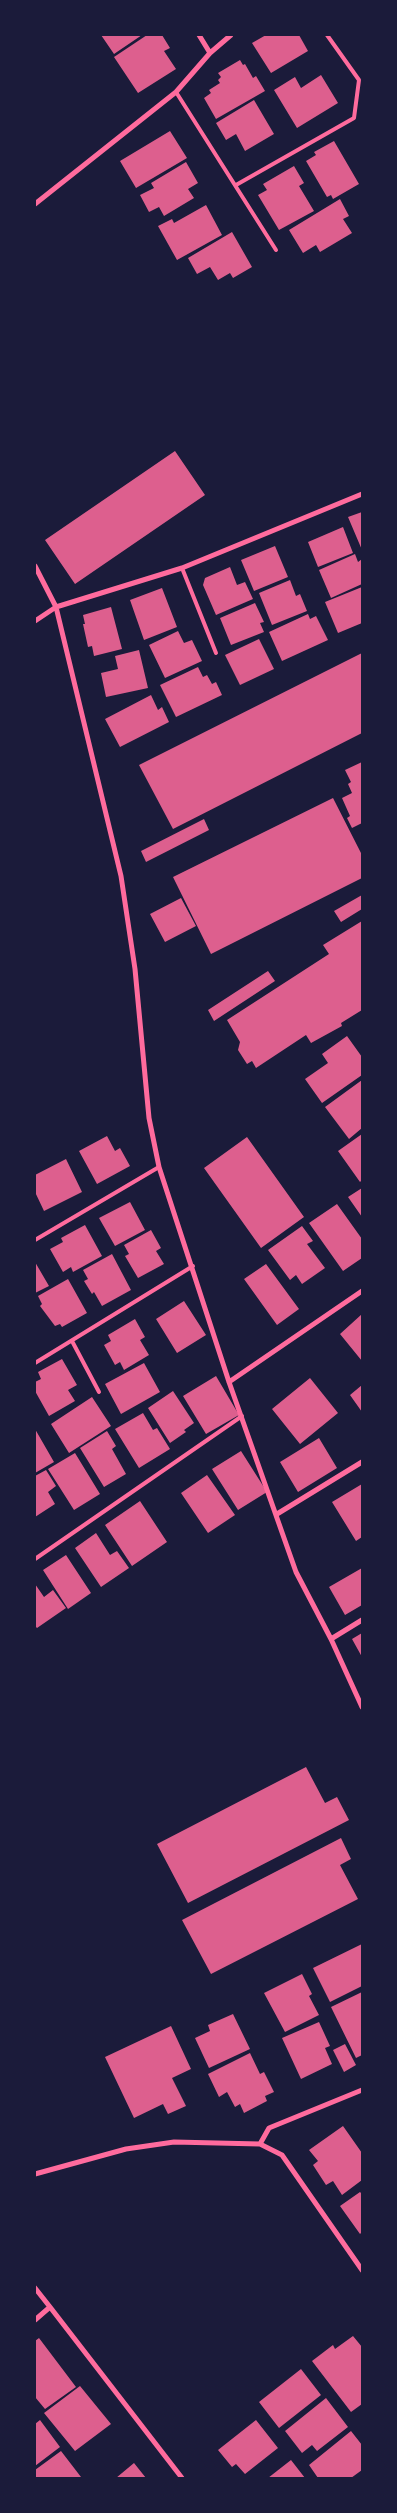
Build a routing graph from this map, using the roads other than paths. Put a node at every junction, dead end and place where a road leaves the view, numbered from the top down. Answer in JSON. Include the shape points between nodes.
{"nodes":[{"id":1,"x":199,"y":35,"type":"edge"},
{"id":2,"x":231,"y":35,"type":"edge"},
{"id":3,"x":327,"y":35,"type":"edge"},
{"id":4,"x":210,"y":53,"type":"junction"},
{"id":5,"x":176,"y":92,"type":"junction"},
{"id":6,"x":236,"y":185,"type":"junction"},
{"id":7,"x":35,"y":204,"type":"edge"},
{"id":8,"x":276,"y":250,"type":"dead end"},
{"id":9,"x":362,"y":494,"type":"edge"},
{"id":10,"x":35,"y":566,"type":"edge"},
{"id":11,"x":182,"y":568,"type":"junction"},
{"id":12,"x":56,"y":607,"type":"junction"},
{"id":13,"x":35,"y":621,"type":"edge"},
{"id":14,"x":216,"y":653,"type":"dead end"},
{"id":15,"x":159,"y":1167,"type":"junction"},
{"id":16,"x":35,"y":1240,"type":"edge"},
{"id":17,"x":193,"y":1266,"type":"junction"},
{"id":18,"x":362,"y":1291,"type":"edge"},
{"id":19,"x":72,"y":1341,"type":"junction"},
{"id":20,"x":35,"y":1363,"type":"edge"},
{"id":21,"x":229,"y":1382,"type":"junction"},
{"id":22,"x":99,"y":1392,"type":"dead end"},
{"id":23,"x":242,"y":1416,"type":"junction"},
{"id":24,"x":362,"y":1462,"type":"edge"},
{"id":25,"x":277,"y":1514,"type":"junction"},
{"id":26,"x":35,"y":1559,"type":"edge"},
{"id":27,"x":362,"y":1620,"type":"edge"},
{"id":28,"x":331,"y":1639,"type":"junction"},
{"id":29,"x":362,"y":1706,"type":"edge"},
{"id":30,"x":362,"y":2090,"type":"edge"},
{"id":31,"x":260,"y":2144,"type":"junction"},
{"id":32,"x":35,"y":2174,"type":"edge"},
{"id":33,"x":362,"y":2270,"type":"edge"},
{"id":34,"x":35,"y":2288,"type":"edge"},
{"id":35,"x":50,"y":2308,"type":"junction"},
{"id":36,"x":35,"y":2320,"type":"edge"},
{"id":37,"x":182,"y":2478,"type":"edge"}],
"edges":[{"from":1,"to":4,"type":"street"},
{"from":2,"to":4,"type":"street"},
{"from":3,"to":6,"type":"lane","via":[[360,80],[354,118]]},
{"from":4,"to":5,"type":"street"},
{"from":5,"to":6,"type":"lane"},
{"from":5,"to":7,"type":"street"},
{"from":6,"to":8,"type":"lane"},
{"from":9,"to":11,"type":"street"},
{"from":10,"to":12,"type":"street"},
{"from":11,"to":12,"type":"street"},
{"from":11,"to":14,"type":"lane"},
{"from":12,"to":13,"type":"street"},
{"from":12,"to":15,"type":"street","via":[[121,876],[135,969],[149,1118]]},
{"from":15,"to":16,"type":"lane"},
{"from":15,"to":17,"type":"street"},
{"from":17,"to":19,"type":"lane"},
{"from":17,"to":21,"type":"street"},
{"from":18,"to":21,"type":"street"},
{"from":19,"to":20,"type":"lane"},
{"from":19,"to":22,"type":"lane"},
{"from":21,"to":23,"type":"street"},
{"from":23,"to":25,"type":"street"},
{"from":23,"to":26,"type":"lane"},
{"from":24,"to":25,"type":"street"},
{"from":25,"to":28,"type":"street","via":[[296,1572]]},
{"from":27,"to":28,"type":"street"},
{"from":28,"to":29,"type":"street"},
{"from":30,"to":31,"type":"street","via":[[269,2128]]},
{"from":31,"to":32,"type":"street","via":[[164,2144],[126,2149]]},
{"from":31,"to":33,"type":"street","via":[[282,2155]]},
{"from":34,"to":35,"type":"street"},
{"from":35,"to":36,"type":"street"},
{"from":35,"to":37,"type":"street"}]}
